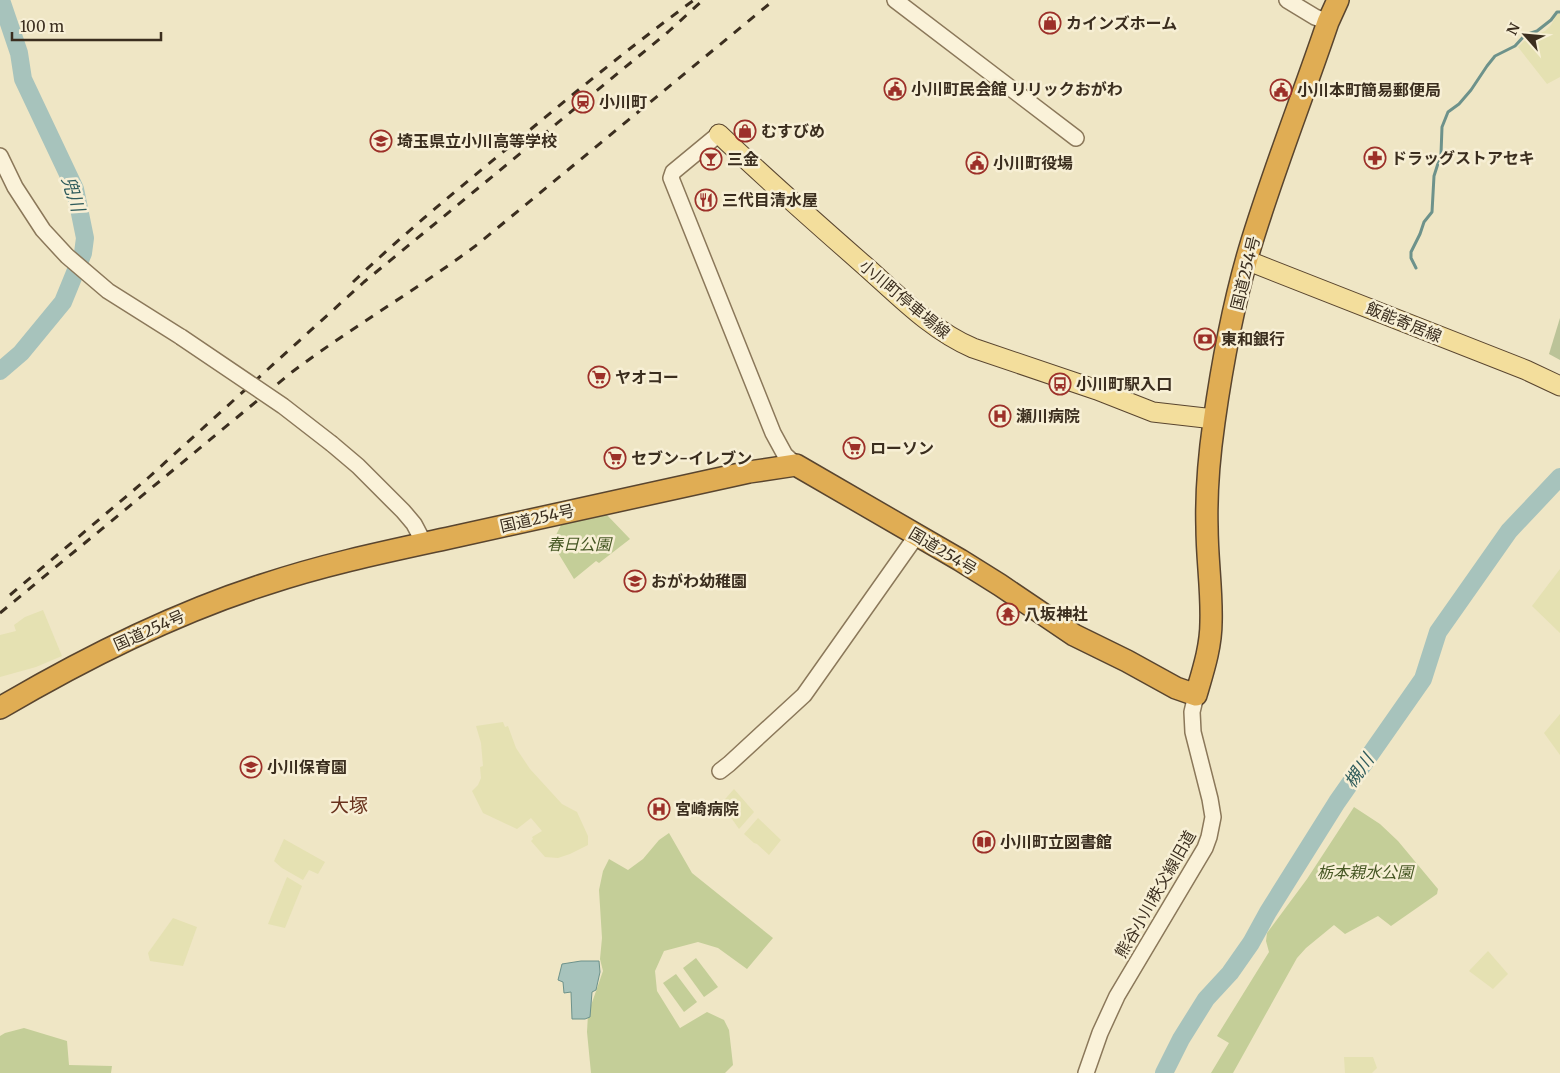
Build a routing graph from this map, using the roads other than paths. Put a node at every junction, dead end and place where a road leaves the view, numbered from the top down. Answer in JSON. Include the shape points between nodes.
{"nodes":[{"id":1,"x":896,"y":0,"type":"edge"},
{"id":2,"x":1287,"y":0,"type":"edge"},
{"id":3,"x":1338,"y":0,"type":"edge"},
{"id":4,"x":1328,"y":22,"type":"junction"},
{"id":5,"x":719,"y":134,"type":"joint"},
{"id":6,"x":1076,"y":138,"type":"dead end"},
{"id":7,"x":0,"y":156,"type":"edge"},
{"id":8,"x":1246,"y":260,"type":"junction"},
{"id":9,"x":1560,"y":386,"type":"edge"},
{"id":10,"x":1214,"y":419,"type":"junction"},
{"id":11,"x":796,"y":465,"type":"junction"},
{"id":12,"x":917,"y":535,"type":"junction"},
{"id":13,"x":424,"y":543,"type":"junction"},
{"id":14,"x":1196,"y":695,"type":"junction"},
{"id":15,"x":0,"y":708,"type":"edge"},
{"id":16,"x":720,"y":771,"type":"dead end"},
{"id":17,"x":1086,"y":1073,"type":"edge"}],
"edges":[{"from":1,"to":6,"type":"street"},
{"from":2,"to":4,"type":"street"},
{"from":3,"to":4,"type":"highway","name":"国道254号"},
{"from":4,"to":8,"type":"highway","name":"国道254号"},
{"from":5,"to":10,"type":"main road","name":"小川町停車場線","via":[[893,291],[955,340],[1153,412]]},
{"from":5,"to":11,"type":"street","via":[[673,172],[671,178],[773,433],[785,455]]},
{"from":7,"to":13,"type":"street","bridge":true,"via":[[15,187],[45,233],[85,273],[283,406],[332,444],[403,511]]},
{"from":8,"to":9,"type":"main road","name":"飯能寄居線"},
{"from":8,"to":10,"type":"highway","name":"国道254号"},
{"from":10,"to":14,"type":"highway","name":"国道254号","via":[[1207,509],[1211,623],[1208,656]]},
{"from":11,"to":12,"type":"highway","name":"国道254号"},
{"from":11,"to":13,"type":"highway","name":"国道254号","via":[[749,472]]},
{"from":12,"to":14,"type":"highway","name":"国道254号","via":[[1074,635],[1176,688]]},
{"from":12,"to":16,"type":"street","via":[[804,695]]},
{"from":13,"to":15,"type":"highway","name":"国道254号","via":[[322,567],[209,604],[86,659]]},
{"from":14,"to":17,"type":"street","name":"熊谷小川秩父線旧道","via":[[1192,727],[1213,817],[1209,837],[1117,996]]}]}
